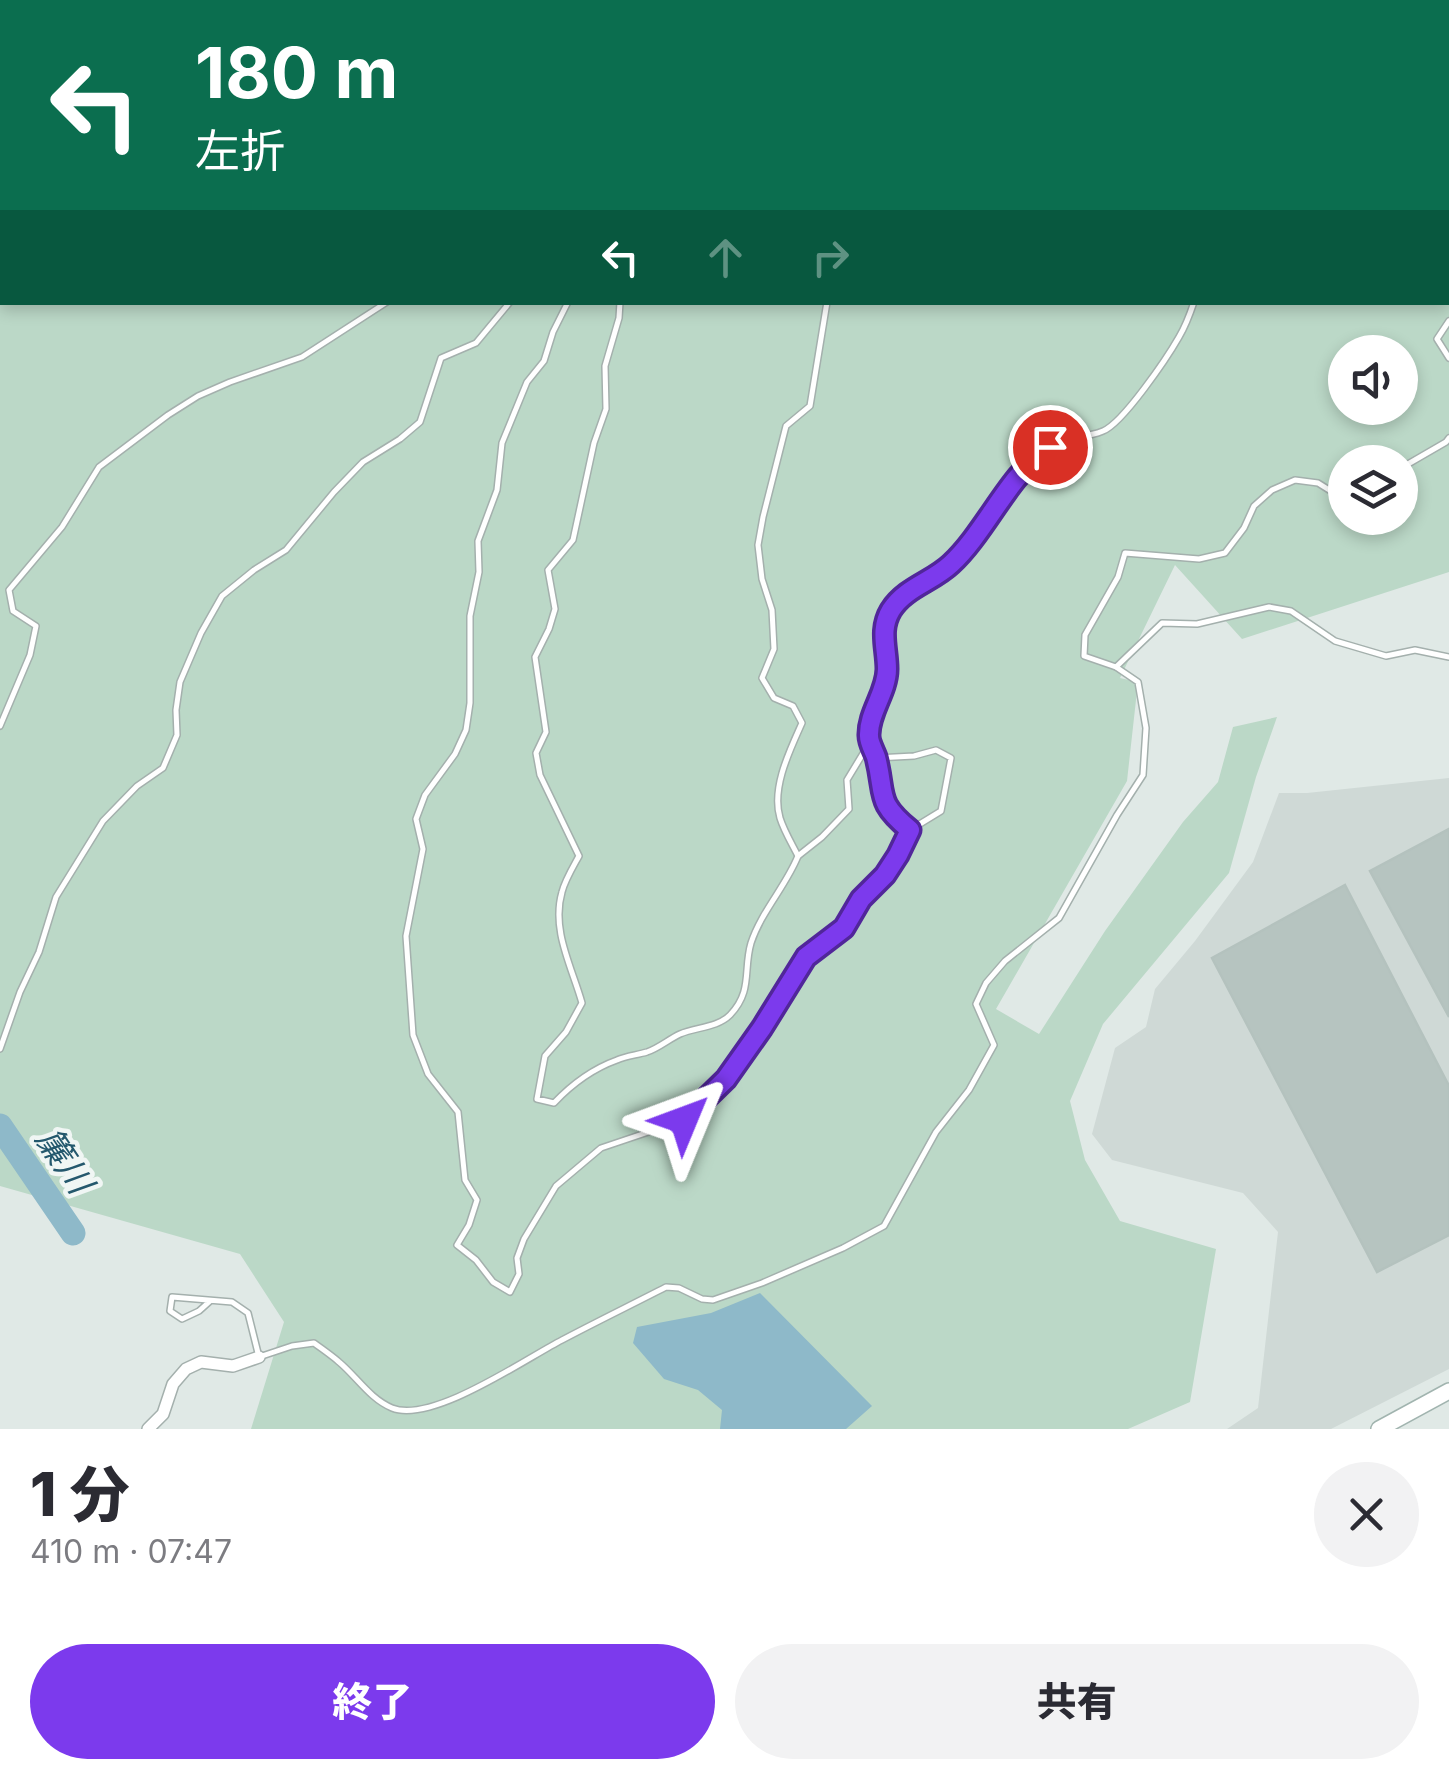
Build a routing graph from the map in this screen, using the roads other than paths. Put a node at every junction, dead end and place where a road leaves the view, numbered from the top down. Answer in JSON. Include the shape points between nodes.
{"nodes":[{"id":1,"x":382,"y":305,"type":"edge"},
{"id":2,"x":508,"y":305,"type":"edge"},
{"id":3,"x":566,"y":305,"type":"edge"},
{"id":4,"x":620,"y":305,"type":"edge"},
{"id":5,"x":827,"y":305,"type":"edge"},
{"id":6,"x":1193,"y":305,"type":"edge"},
{"id":7,"x":1449,"y":321,"type":"edge"},
{"id":8,"x":1449,"y":358,"type":"edge"},
{"id":9,"x":1449,"y":438,"type":"edge"},
{"id":10,"x":1418,"y":458,"type":"edge"},
{"id":11,"x":1328,"y":490,"type":"edge"},
{"id":12,"x":1449,"y":657,"type":"edge"},
{"id":13,"x":1116,"y":667,"type":"junction"},
{"id":14,"x":0,"y":726,"type":"edge"},
{"id":15,"x":870,"y":741,"type":"junction"},
{"id":16,"x":876,"y":758,"type":"junction"},
{"id":17,"x":910,"y":830,"type":"junction"},
{"id":18,"x":798,"y":856,"type":"junction"},
{"id":19,"x":0,"y":1049,"type":"edge"},
{"id":20,"x":208,"y":1302,"type":"junction"},
{"id":21,"x":258,"y":1357,"type":"junction"},
{"id":22,"x":1449,"y":1391,"type":"edge"},
{"id":23,"x":148,"y":1429,"type":"edge"},
{"id":24,"x":1379,"y":1429,"type":"edge"}],
"edges":[{"from":1,"to":14,"type":"lane","via":[[302,358],[198,396],[99,467],[62,527],[10,590],[13,611],[36,626]]},
{"from":2,"to":19,"type":"lane","via":[[476,343],[441,358],[420,422],[363,462],[286,550],[222,596],[180,682],[177,736],[164,768],[104,821],[64,882]]},
{"from":3,"to":17,"type":"lane","via":[[502,443],[497,490],[478,541],[466,730],[416,818],[423,848],[406,936],[413,1035],[428,1074],[458,1112],[466,1180],[477,1200],[457,1245],[493,1282],[510,1292],[524,1239],[556,1186],[576,1168],[601,1148],[684,1120],[726,1079],[806,957],[844,928]]},
{"from":4,"to":18,"type":"lane","via":[[605,366],[606,410],[573,540],[548,570],[555,610],[534,657],[546,732],[536,753],[540,775],[579,856],[559,915],[562,946],[582,1002],[545,1056],[537,1099],[554,1102],[607,1064],[729,1016],[748,986],[751,944]]},
{"from":5,"to":18,"type":"lane","via":[[810,406],[786,426],[758,545],[774,649],[762,678],[802,723],[779,792],[779,816]]},
{"from":6,"to":15,"type":"lane","via":[[1143,390],[1107,430],[1067,436],[1050,447],[1018,476],[953,563],[896,603],[883,632],[888,673]]},
{"from":7,"to":8,"type":"lane","via":[[1437,339]]},
{"from":9,"to":10,"type":"lane"},
{"from":11,"to":13,"type":"lane","via":[[1295,480],[1272,490],[1254,506],[1225,554],[1199,559],[1125,553],[1085,635],[1084,656]]},
{"from":12,"to":13,"type":"lane","via":[[1415,650],[1386,656],[1334,641],[1291,611],[1269,606],[1197,624],[1162,623]]},
{"from":13,"to":21,"type":"lane","via":[[1138,682],[1146,728],[1143,774],[1059,918],[986,983],[976,1004],[994,1045],[884,1226],[713,1300],[666,1287],[475,1388],[417,1410],[392,1408],[314,1344]]},
{"from":15,"to":16,"type":"lane"},
{"from":15,"to":18,"type":"lane","via":[[848,780],[849,808]]},
{"from":16,"to":17,"type":"lane","via":[[881,795],[891,815]]},
{"from":16,"to":17,"type":"lane","via":[[936,750],[950,758],[941,811]]},
{"from":20,"to":20,"type":"lane","via":[[172,1297],[170,1310],[182,1319]]},
{"from":20,"to":21,"type":"lane","via":[[232,1302],[248,1313]]},
{"from":21,"to":23,"type":"street","via":[[186,1369]]},
{"from":22,"to":24,"type":"street"}]}
